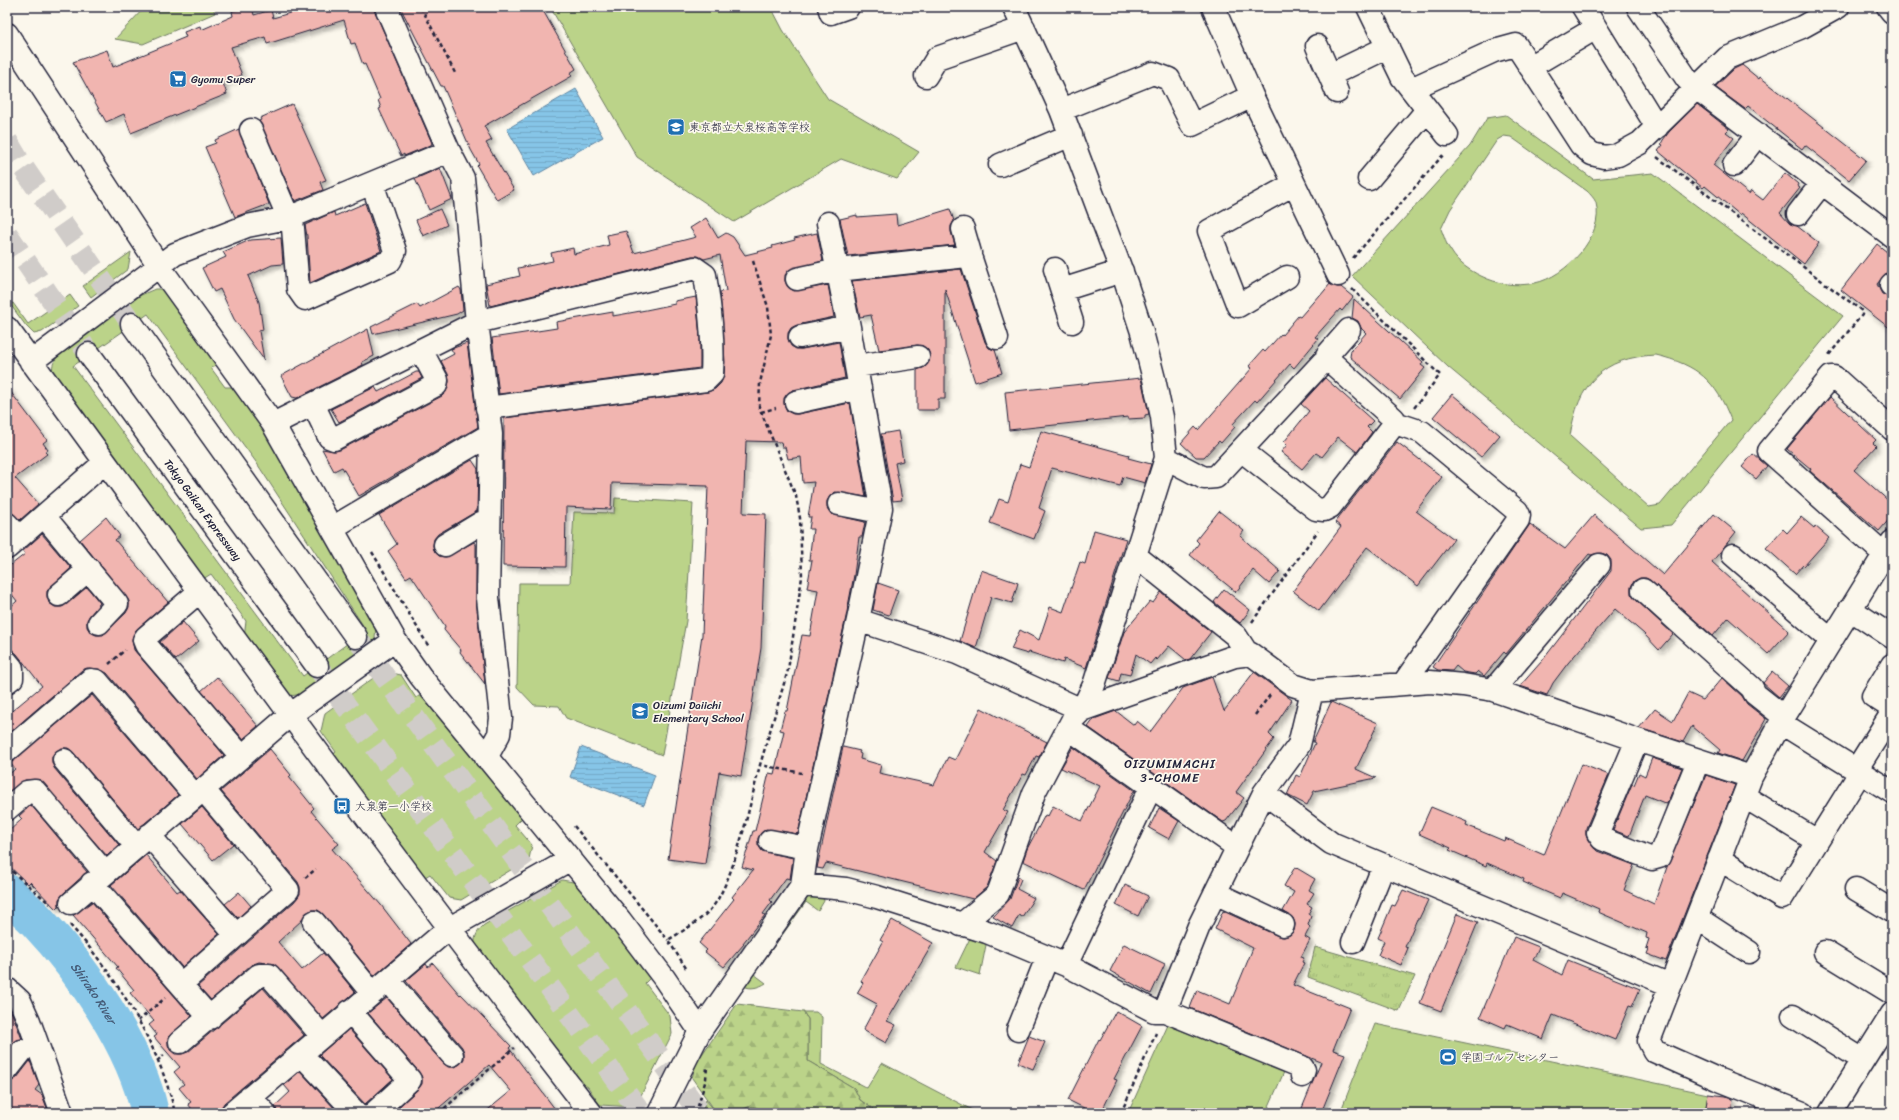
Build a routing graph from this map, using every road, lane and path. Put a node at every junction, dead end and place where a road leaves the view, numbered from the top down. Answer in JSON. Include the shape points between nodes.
{"nodes":[{"id":1,"x":386,"y":7,"type":"edge"},
{"id":2,"x":421,"y":7,"type":"edge"},
{"id":3,"x":829,"y":7,"type":"edge"},
{"id":4,"x":848,"y":7,"type":"edge"},
{"id":5,"x":1014,"y":7,"type":"edge"},
{"id":6,"x":1213,"y":7,"type":"edge"},
{"id":7,"x":1368,"y":7,"type":"edge"},
{"id":8,"x":1582,"y":7,"type":"edge"},
{"id":9,"x":1638,"y":7,"type":"edge"},
{"id":10,"x":1838,"y":7,"type":"edge"},
{"id":11,"x":1888,"y":7,"type":"edge"},
{"id":12,"x":1892,"y":12,"type":"edge"},
{"id":13,"x":1024,"y":28,"type":"junction"},
{"id":14,"x":1596,"y":28,"type":"junction"},
{"id":15,"x":7,"y":34,"type":"edge"},
{"id":16,"x":1317,"y":46,"type":"dead end"},
{"id":17,"x":1388,"y":47,"type":"junction"},
{"id":18,"x":1530,"y":67,"type":"junction"},
{"id":19,"x":455,"y":73,"type":"dead end"},
{"id":20,"x":926,"y":76,"type":"dead end"},
{"id":21,"x":1696,"y":87,"type":"junction"},
{"id":22,"x":1411,"y":89,"type":"junction"},
{"id":23,"x":1252,"y":96,"type":"junction"},
{"id":24,"x":1061,"y":110,"type":"junction"},
{"id":25,"x":1427,"y":110,"type":"junction"},
{"id":26,"x":1657,"y":127,"type":"junction"},
{"id":27,"x":251,"y":130,"type":"dead end"},
{"id":28,"x":1758,"y":134,"type":"junction"},
{"id":29,"x":1071,"y":135,"type":"junction"},
{"id":30,"x":1447,"y":135,"type":"joint"},
{"id":31,"x":1640,"y":143,"type":"junction"},
{"id":32,"x":449,"y":151,"type":"junction"},
{"id":33,"x":1000,"y":165,"type":"dead end"},
{"id":34,"x":1734,"y":165,"type":"dead end"},
{"id":35,"x":1369,"y":180,"type":"dead end"},
{"id":36,"x":372,"y":183,"type":"junction"},
{"id":37,"x":1822,"y":183,"type":"junction"},
{"id":38,"x":1294,"y":184,"type":"junction"},
{"id":39,"x":1798,"y":214,"type":"dead end"},
{"id":40,"x":288,"y":218,"type":"junction"},
{"id":41,"x":828,"y":223,"type":"dead end"},
{"id":42,"x":963,"y":229,"type":"dead end"},
{"id":43,"x":1892,"y":236,"type":"edge"},
{"id":44,"x":970,"y":257,"type":"junction"},
{"id":45,"x":754,"y":261,"type":"dead end"},
{"id":46,"x":159,"y":266,"type":"junction"},
{"id":47,"x":1055,"y":269,"type":"dead end"},
{"id":48,"x":838,"y":270,"type":"junction"},
{"id":49,"x":1122,"y":271,"type":"junction"},
{"id":50,"x":1338,"y":275,"type":"junction"},
{"id":51,"x":1286,"y":277,"type":"dead end"},
{"id":52,"x":797,"y":279,"type":"dead end"},
{"id":53,"x":1062,"y":290,"type":"junction"},
{"id":54,"x":476,"y":322,"type":"junction"},
{"id":55,"x":1072,"y":322,"type":"dead end"},
{"id":56,"x":132,"y":324,"type":"tunnel mouth"},
{"id":57,"x":849,"y":327,"type":"junction"},
{"id":58,"x":7,"y":328,"type":"edge"},
{"id":59,"x":1349,"y":330,"type":"dead end"},
{"id":60,"x":800,"y":337,"type":"dead end"},
{"id":61,"x":997,"y":338,"type":"dead end"},
{"id":62,"x":421,"y":350,"type":"junction"},
{"id":63,"x":89,"y":354,"type":"tunnel mouth"},
{"id":64,"x":918,"y":357,"type":"dead end"},
{"id":65,"x":1327,"y":361,"type":"junction"},
{"id":66,"x":31,"y":362,"type":"junction"},
{"id":67,"x":856,"y":366,"type":"junction"},
{"id":68,"x":1831,"y":377,"type":"junction"},
{"id":69,"x":860,"y":388,"type":"junction"},
{"id":70,"x":796,"y":402,"type":"dead end"},
{"id":71,"x":312,"y":404,"type":"junction"},
{"id":72,"x":487,"y":408,"type":"junction"},
{"id":73,"x":273,"y":424,"type":"junction"},
{"id":74,"x":1400,"y":425,"type":"junction"},
{"id":75,"x":1892,"y":429,"type":"edge"},
{"id":76,"x":491,"y":434,"type":"junction"},
{"id":77,"x":1241,"y":450,"type":"junction"},
{"id":78,"x":1166,"y":458,"type":"junction"},
{"id":79,"x":104,"y":463,"type":"junction"},
{"id":80,"x":839,"y":504,"type":"dead end"},
{"id":81,"x":1324,"y":510,"type":"junction"},
{"id":82,"x":880,"y":512,"type":"junction"},
{"id":83,"x":44,"y":516,"type":"junction"},
{"id":84,"x":489,"y":522,"type":"junction"},
{"id":85,"x":332,"y":528,"type":"junction"},
{"id":86,"x":11,"y":536,"type":"edge"},
{"id":87,"x":445,"y":545,"type":"dead end"},
{"id":88,"x":1888,"y":548,"type":"edge"},
{"id":89,"x":372,"y":550,"type":"dead end"},
{"id":90,"x":1733,"y":555,"type":"dead end"},
{"id":91,"x":1136,"y":556,"type":"junction"},
{"id":92,"x":1599,"y":565,"type":"dead end"},
{"id":93,"x":89,"y":569,"type":"junction"},
{"id":94,"x":1643,"y":590,"type":"dead end"},
{"id":95,"x":200,"y":591,"type":"junction"},
{"id":96,"x":59,"y":595,"type":"dead end"},
{"id":97,"x":1850,"y":609,"type":"junction"},
{"id":98,"x":858,"y":620,"type":"junction"},
{"id":99,"x":99,"y":622,"type":"dead end"},
{"id":100,"x":356,"y":637,"type":"tunnel mouth"},
{"id":101,"x":1892,"y":637,"type":"edge"},
{"id":102,"x":144,"y":640,"type":"junction"},
{"id":103,"x":395,"y":640,"type":"junction"},
{"id":104,"x":1831,"y":640,"type":"junction"},
{"id":105,"x":1242,"y":646,"type":"junction"},
{"id":106,"x":432,"y":652,"type":"dead end"},
{"id":107,"x":7,"y":662,"type":"edge"},
{"id":108,"x":1892,"y":665,"type":"edge"},
{"id":109,"x":317,"y":666,"type":"tunnel mouth"},
{"id":110,"x":93,"y":679,"type":"junction"},
{"id":111,"x":7,"y":682,"type":"edge"},
{"id":112,"x":1403,"y":684,"type":"junction"},
{"id":113,"x":1493,"y":690,"type":"junction"},
{"id":114,"x":1312,"y":691,"type":"junction"},
{"id":115,"x":1892,"y":708,"type":"edge"},
{"id":116,"x":1082,"y":710,"type":"junction"},
{"id":117,"x":1892,"y":713,"type":"edge"},
{"id":118,"x":290,"y":715,"type":"junction"},
{"id":119,"x":1782,"y":720,"type":"junction"},
{"id":120,"x":1068,"y":728,"type":"junction"},
{"id":121,"x":1637,"y":740,"type":"junction"},
{"id":122,"x":7,"y":751,"type":"edge"},
{"id":123,"x":241,"y":756,"type":"junction"},
{"id":124,"x":486,"y":758,"type":"junction"},
{"id":125,"x":64,"y":760,"type":"dead end"},
{"id":126,"x":1698,"y":761,"type":"junction"},
{"id":127,"x":760,"y":765,"type":"junction"},
{"id":128,"x":1858,"y":771,"type":"junction"},
{"id":129,"x":823,"y":777,"type":"junction"},
{"id":130,"x":1151,"y":787,"type":"junction"},
{"id":131,"x":1748,"y":787,"type":"junction"},
{"id":132,"x":199,"y":792,"type":"junction"},
{"id":133,"x":1892,"y":792,"type":"edge"},
{"id":134,"x":1264,"y":794,"type":"junction"},
{"id":135,"x":7,"y":809,"type":"edge"},
{"id":136,"x":572,"y":824,"type":"dead end"},
{"id":137,"x":143,"y":840,"type":"junction"},
{"id":138,"x":770,"y":841,"type":"dead end"},
{"id":139,"x":1817,"y":841,"type":"junction"},
{"id":140,"x":1237,"y":847,"type":"junction"},
{"id":141,"x":807,"y":848,"type":"junction"},
{"id":142,"x":571,"y":859,"type":"junction"},
{"id":143,"x":1719,"y":859,"type":"junction"},
{"id":144,"x":1384,"y":865,"type":"junction"},
{"id":145,"x":7,"y":867,"type":"edge"},
{"id":146,"x":99,"y":878,"type":"junction"},
{"id":147,"x":802,"y":885,"type":"junction"},
{"id":148,"x":1856,"y":889,"type":"dead end"},
{"id":149,"x":1215,"y":893,"type":"junction"},
{"id":150,"x":1892,"y":911,"type":"edge"},
{"id":151,"x":65,"y":912,"type":"junction"},
{"id":152,"x":1697,"y":918,"type":"junction"},
{"id":153,"x":314,"y":922,"type":"dead end"},
{"id":154,"x":961,"y":925,"type":"junction"},
{"id":155,"x":1283,"y":926,"type":"dead end"},
{"id":156,"x":448,"y":929,"type":"junction"},
{"id":157,"x":236,"y":936,"type":"junction"},
{"id":158,"x":668,"y":940,"type":"junction"},
{"id":159,"x":1353,"y":942,"type":"dead end"},
{"id":160,"x":1749,"y":952,"type":"dead end"},
{"id":161,"x":1825,"y":952,"type":"dead end"},
{"id":162,"x":1057,"y":961,"type":"junction"},
{"id":163,"x":689,"y":973,"type":"dead end"},
{"id":164,"x":181,"y":984,"type":"junction"},
{"id":165,"x":1670,"y":985,"type":"junction"},
{"id":166,"x":380,"y":986,"type":"junction"},
{"id":167,"x":7,"y":989,"type":"edge"},
{"id":168,"x":1892,"y":993,"type":"edge"},
{"id":169,"x":350,"y":1011,"type":"junction"},
{"id":170,"x":1165,"y":1011,"type":"junction"},
{"id":171,"x":1892,"y":1014,"type":"edge"},
{"id":172,"x":1793,"y":1016,"type":"dead end"},
{"id":173,"x":210,"y":1018,"type":"junction"},
{"id":174,"x":138,"y":1021,"type":"junction"},
{"id":175,"x":1018,"y":1030,"type":"dead end"},
{"id":176,"x":700,"y":1031,"type":"junction"},
{"id":177,"x":322,"y":1036,"type":"junction"},
{"id":178,"x":180,"y":1042,"type":"dead end"},
{"id":179,"x":516,"y":1046,"type":"dead end"},
{"id":180,"x":22,"y":1051,"type":"dead end"},
{"id":181,"x":301,"y":1054,"type":"junction"},
{"id":182,"x":452,"y":1055,"type":"dead end"},
{"id":183,"x":1863,"y":1060,"type":"junction"},
{"id":184,"x":7,"y":1070,"type":"edge"},
{"id":185,"x":1302,"y":1076,"type":"dead end"},
{"id":186,"x":250,"y":1097,"type":"junction"},
{"id":187,"x":639,"y":1105,"type":"dead end"},
{"id":188,"x":1837,"y":1111,"type":"edge"},
{"id":189,"x":62,"y":1113,"type":"edge"},
{"id":190,"x":175,"y":1113,"type":"edge"},
{"id":191,"x":232,"y":1113,"type":"edge"},
{"id":192,"x":265,"y":1113,"type":"edge"},
{"id":193,"x":356,"y":1113,"type":"edge"},
{"id":194,"x":374,"y":1113,"type":"edge"},
{"id":195,"x":439,"y":1113,"type":"edge"},
{"id":196,"x":591,"y":1113,"type":"edge"},
{"id":197,"x":631,"y":1113,"type":"edge"},
{"id":198,"x":659,"y":1113,"type":"edge"},
{"id":199,"x":1121,"y":1113,"type":"edge"},
{"id":200,"x":1803,"y":1113,"type":"edge"}],
"edges":[{"from":1,"to":32,"type":"main road"},
{"from":2,"to":19,"type":"path"},
{"from":3,"to":4,"type":"main road","via":[[831,14]]},
{"from":5,"to":13,"type":"main road"},
{"from":6,"to":23,"type":"main road"},
{"from":7,"to":17,"type":"main road"},
{"from":8,"to":14,"type":"main road"},
{"from":9,"to":21,"type":"main road","via":[[1687,79]]},
{"from":10,"to":21,"type":"main road","via":[[1802,27],[1727,58]]},
{"from":11,"to":12,"type":"main road"},
{"from":13,"to":20,"type":"main road","via":[[937,58]]},
{"from":13,"to":24,"type":"main road"},
{"from":14,"to":18,"type":"main road"},
{"from":14,"to":26,"type":"main road"},
{"from":15,"to":46,"type":"main road"},
{"from":16,"to":17,"type":"main road","via":[[1333,83]]},
{"from":17,"to":22,"type":"main road","via":[[1402,77]]},
{"from":18,"to":22,"type":"main road","via":[[1516,45],[1494,51]]},
{"from":18,"to":31,"type":"main road","via":[[1581,145],[1592,154],[1604,157],[1618,155]]},
{"from":21,"to":26,"type":"main road"},
{"from":21,"to":28,"type":"main road"},
{"from":22,"to":25,"type":"main road"},
{"from":23,"to":24,"type":"main road","via":[[1192,125],[1169,79],[1153,73]]},
{"from":23,"to":38,"type":"main road"},
{"from":24,"to":29,"type":"main road"},
{"from":25,"to":30,"type":"main road"},
{"from":25,"to":35,"type":"main road"},
{"from":26,"to":31,"type":"main road"},
{"from":27,"to":40,"type":"main road"},
{"from":28,"to":34,"type":"main road"},
{"from":28,"to":37,"type":"main road"},
{"from":29,"to":33,"type":"main road"},
{"from":29,"to":49,"type":"main road"},
{"from":30,"to":50,"type":"path","via":[[1454,143]]},
{"from":31,"to":68,"type":"path","via":[[1862,311],[1862,315],[1820,365]]},
{"from":32,"to":36,"type":"main road"},
{"from":32,"to":54,"type":"main road","via":[[463,178]]},
{"from":36,"to":40,"type":"main road"},
{"from":36,"to":40,"type":"main road","via":[[395,251],[390,261],[308,299],[302,297],[298,289],[293,228]]},
{"from":37,"to":39,"type":"main road"},
{"from":37,"to":43,"type":"main road"},
{"from":38,"to":50,"type":"main road"},
{"from":38,"to":51,"type":"main road","via":[[1209,231],[1238,306]]},
{"from":40,"to":46,"type":"main road","via":[[247,226],[175,254]]},
{"from":41,"to":48,"type":"main road"},
{"from":42,"to":44,"type":"main road"},
{"from":44,"to":48,"type":"main road"},
{"from":44,"to":61,"type":"main road"},
{"from":45,"to":127,"type":"path","via":[[768,307],[771,335],[760,382],[759,407],[796,496],[800,518],[802,577],[788,670]]},
{"from":46,"to":66,"type":"main road"},
{"from":46,"to":73,"type":"main road"},
{"from":47,"to":53,"type":"main road"},
{"from":48,"to":52,"type":"main road"},
{"from":48,"to":57,"type":"main road"},
{"from":49,"to":53,"type":"main road"},
{"from":49,"to":78,"type":"main road","via":[[1154,379],[1162,417]]},
{"from":50,"to":74,"type":"path","via":[[1440,375]]},
{"from":53,"to":55,"type":"main road"},
{"from":54,"to":62,"type":"main road"},
{"from":54,"to":72,"type":"main road"},
{"from":54,"to":72,"type":"main road","via":[[695,268],[705,275],[712,324],[712,374],[706,380]]},
{"from":56,"to":100,"type":"main road"},
{"from":57,"to":60,"type":"main road"},
{"from":57,"to":67,"type":"main road"},
{"from":58,"to":66,"type":"main road"},
{"from":59,"to":65,"type":"main road","via":[[1327,355]]},
{"from":62,"to":71,"type":"main road"},
{"from":62,"to":71,"type":"main road","via":[[437,380],[436,386],[334,439],[329,437]]},
{"from":63,"to":109,"type":"main road","name":"Tokyo Gaikan Expressway"},
{"from":64,"to":67,"type":"main road"},
{"from":65,"to":74,"type":"main road"},
{"from":65,"to":77,"type":"main road","via":[[1323,362]]},
{"from":66,"to":79,"type":"main road"},
{"from":67,"to":69,"type":"main road"},
{"from":68,"to":75,"type":"main road"},
{"from":68,"to":88,"type":"main road","via":[[1769,451]]},
{"from":69,"to":70,"type":"main road"},
{"from":69,"to":82,"type":"main road"},
{"from":71,"to":73,"type":"main road"},
{"from":72,"to":76,"type":"main road"},
{"from":73,"to":85,"type":"main road"},
{"from":74,"to":81,"type":"main road","via":[[1330,507]]},
{"from":74,"to":112,"type":"main road","via":[[1422,432],[1520,515]]},
{"from":76,"to":84,"type":"main road"},
{"from":76,"to":85,"type":"main road"},
{"from":77,"to":78,"type":"main road","via":[[1216,477],[1204,478]]},
{"from":77,"to":81,"type":"main road","via":[[1316,509]]},
{"from":78,"to":91,"type":"main road"},
{"from":79,"to":83,"type":"main road"},
{"from":79,"to":95,"type":"main road"},
{"from":80,"to":82,"type":"main road"},
{"from":81,"to":105,"type":"path","via":[[1325,520],[1322,525]]},
{"from":82,"to":98,"type":"main road"},
{"from":83,"to":86,"type":"main road"},
{"from":83,"to":93,"type":"main road"},
{"from":84,"to":87,"type":"main road","via":[[481,523]]},
{"from":84,"to":124,"type":"main road","via":[[488,598],[501,718],[499,734]]},
{"from":85,"to":103,"type":"main road"},
{"from":88,"to":97,"type":"main road"},
{"from":89,"to":106,"type":"path"},
{"from":90,"to":104,"type":"main road"},
{"from":91,"to":105,"type":"main road"},
{"from":91,"to":116,"type":"main road","via":[[1094,685]]},
{"from":92,"to":113,"type":"main road"},
{"from":93,"to":96,"type":"main road"},
{"from":93,"to":99,"type":"main road","via":[[117,604]]},
{"from":94,"to":119,"type":"main road","via":[[1752,688]]},
{"from":95,"to":102,"type":"main road"},
{"from":95,"to":118,"type":"main road"},
{"from":97,"to":101,"type":"main road"},
{"from":97,"to":104,"type":"main road"},
{"from":98,"to":116,"type":"main road","via":[[956,653]]},
{"from":98,"to":129,"type":"main road"},
{"from":102,"to":110,"type":"path","via":[[138,640],[131,645]]},
{"from":102,"to":123,"type":"main road"},
{"from":103,"to":118,"type":"main road"},
{"from":103,"to":124,"type":"main road","via":[[421,677]]},
{"from":104,"to":119,"type":"main road"},
{"from":105,"to":114,"type":"main road","via":[[1293,685]]},
{"from":105,"to":116,"type":"main road","via":[[1234,656]]},
{"from":107,"to":111,"type":"main road","via":[[12,668],[12,678]]},
{"from":108,"to":115,"type":"main road","via":[[1873,696]]},
{"from":110,"to":122,"type":"main road"},
{"from":110,"to":132,"type":"main road"},
{"from":112,"to":113,"type":"main road","via":[[1450,684]]},
{"from":112,"to":114,"type":"main road"},
{"from":113,"to":121,"type":"main road"},
{"from":114,"to":134,"type":"main road","via":[[1299,745]]},
{"from":116,"to":120,"type":"main road"},
{"from":117,"to":128,"type":"main road"},
{"from":118,"to":123,"type":"main road"},
{"from":118,"to":156,"type":"main road"},
{"from":119,"to":128,"type":"main road"},
{"from":119,"to":131,"type":"main road"},
{"from":120,"to":130,"type":"main road"},
{"from":120,"to":154,"type":"main road","via":[[1034,793],[998,894]]},
{"from":121,"to":126,"type":"main road"},
{"from":121,"to":126,"type":"main road","via":[[1598,833],[1602,839],[1652,859],[1659,857]]},
{"from":123,"to":132,"type":"main road"},
{"from":124,"to":142,"type":"main road"},
{"from":125,"to":137,"type":"main road"},
{"from":126,"to":131,"type":"main road"},
{"from":127,"to":129,"type":"path"},
{"from":127,"to":158,"type":"path","via":[[734,860],[718,898],[709,912]]},
{"from":128,"to":133,"type":"main road"},
{"from":128,"to":139,"type":"main road"},
{"from":129,"to":141,"type":"main road"},
{"from":130,"to":140,"type":"main road"},
{"from":130,"to":162,"type":"main road"},
{"from":131,"to":139,"type":"main road"},
{"from":131,"to":143,"type":"main road"},
{"from":132,"to":137,"type":"main road"},
{"from":132,"to":157,"type":"main road","via":[[288,890]]},
{"from":134,"to":140,"type":"main road"},
{"from":134,"to":144,"type":"main road","via":[[1331,843]]},
{"from":135,"to":146,"type":"main road","via":[[27,792],[35,791]]},
{"from":136,"to":158,"type":"path"},
{"from":137,"to":146,"type":"main road"},
{"from":137,"to":157,"type":"main road"},
{"from":138,"to":141,"type":"main road"},
{"from":139,"to":143,"type":"main road","via":[[1782,898]]},
{"from":140,"to":149,"type":"main road"},
{"from":141,"to":147,"type":"main road"},
{"from":142,"to":156,"type":"main road"},
{"from":142,"to":176,"type":"main road","via":[[664,978]]},
{"from":143,"to":152,"type":"main road"},
{"from":144,"to":159,"type":"main road"},
{"from":144,"to":165,"type":"main road"},
{"from":145,"to":151,"type":"path"},
{"from":146,"to":151,"type":"main road"},
{"from":146,"to":164,"type":"main road"},
{"from":147,"to":154,"type":"main road","via":[[846,889]]},
{"from":147,"to":176,"type":"main road"},
{"from":148,"to":150,"type":"main road"},
{"from":149,"to":155,"type":"main road"},
{"from":149,"to":170,"type":"main road"},
{"from":151,"to":174,"type":"path","via":[[119,987]]},
{"from":152,"to":160,"type":"main road"},
{"from":152,"to":165,"type":"main road"},
{"from":153,"to":166,"type":"main road"},
{"from":154,"to":162,"type":"main road","via":[[1021,945]]},
{"from":156,"to":166,"type":"main road"},
{"from":156,"to":196,"type":"main road"},
{"from":157,"to":164,"type":"main road"},
{"from":158,"to":163,"type":"path"},
{"from":161,"to":168,"type":"main road"},
{"from":162,"to":170,"type":"main road","via":[[1154,1011]]},
{"from":162,"to":175,"type":"main road"},
{"from":164,"to":173,"type":"main road"},
{"from":164,"to":174,"type":"path"},
{"from":165,"to":200,"type":"main road","via":[[1649,1041],[1654,1051]]},
{"from":166,"to":169,"type":"main road"},
{"from":166,"to":182,"type":"main road"},
{"from":167,"to":189,"type":"main road","via":[[20,1001],[29,1021]]},
{"from":169,"to":177,"type":"main road"},
{"from":169,"to":194,"type":"main road","via":[[410,1080]]},
{"from":170,"to":185,"type":"main road","via":[[1302,1067]]},
{"from":170,"to":199,"type":"path"},
{"from":171,"to":183,"type":"main road"},
{"from":172,"to":183,"type":"main road"},
{"from":173,"to":177,"type":"main road","via":[[259,975],[269,975]]},
{"from":173,"to":178,"type":"main road"},
{"from":174,"to":190,"type":"path","via":[[170,1094]]},
{"from":176,"to":198,"type":"main road"},
{"from":177,"to":181,"type":"main road"},
{"from":179,"to":195,"type":"path"},
{"from":180,"to":184,"type":"main road"},
{"from":181,"to":186,"type":"main road"},
{"from":181,"to":193,"type":"main road"},
{"from":183,"to":188,"type":"main road"},
{"from":186,"to":191,"type":"main road"},
{"from":186,"to":192,"type":"main road"},
{"from":187,"to":197,"type":"path","via":[[635,1112]]}]}
